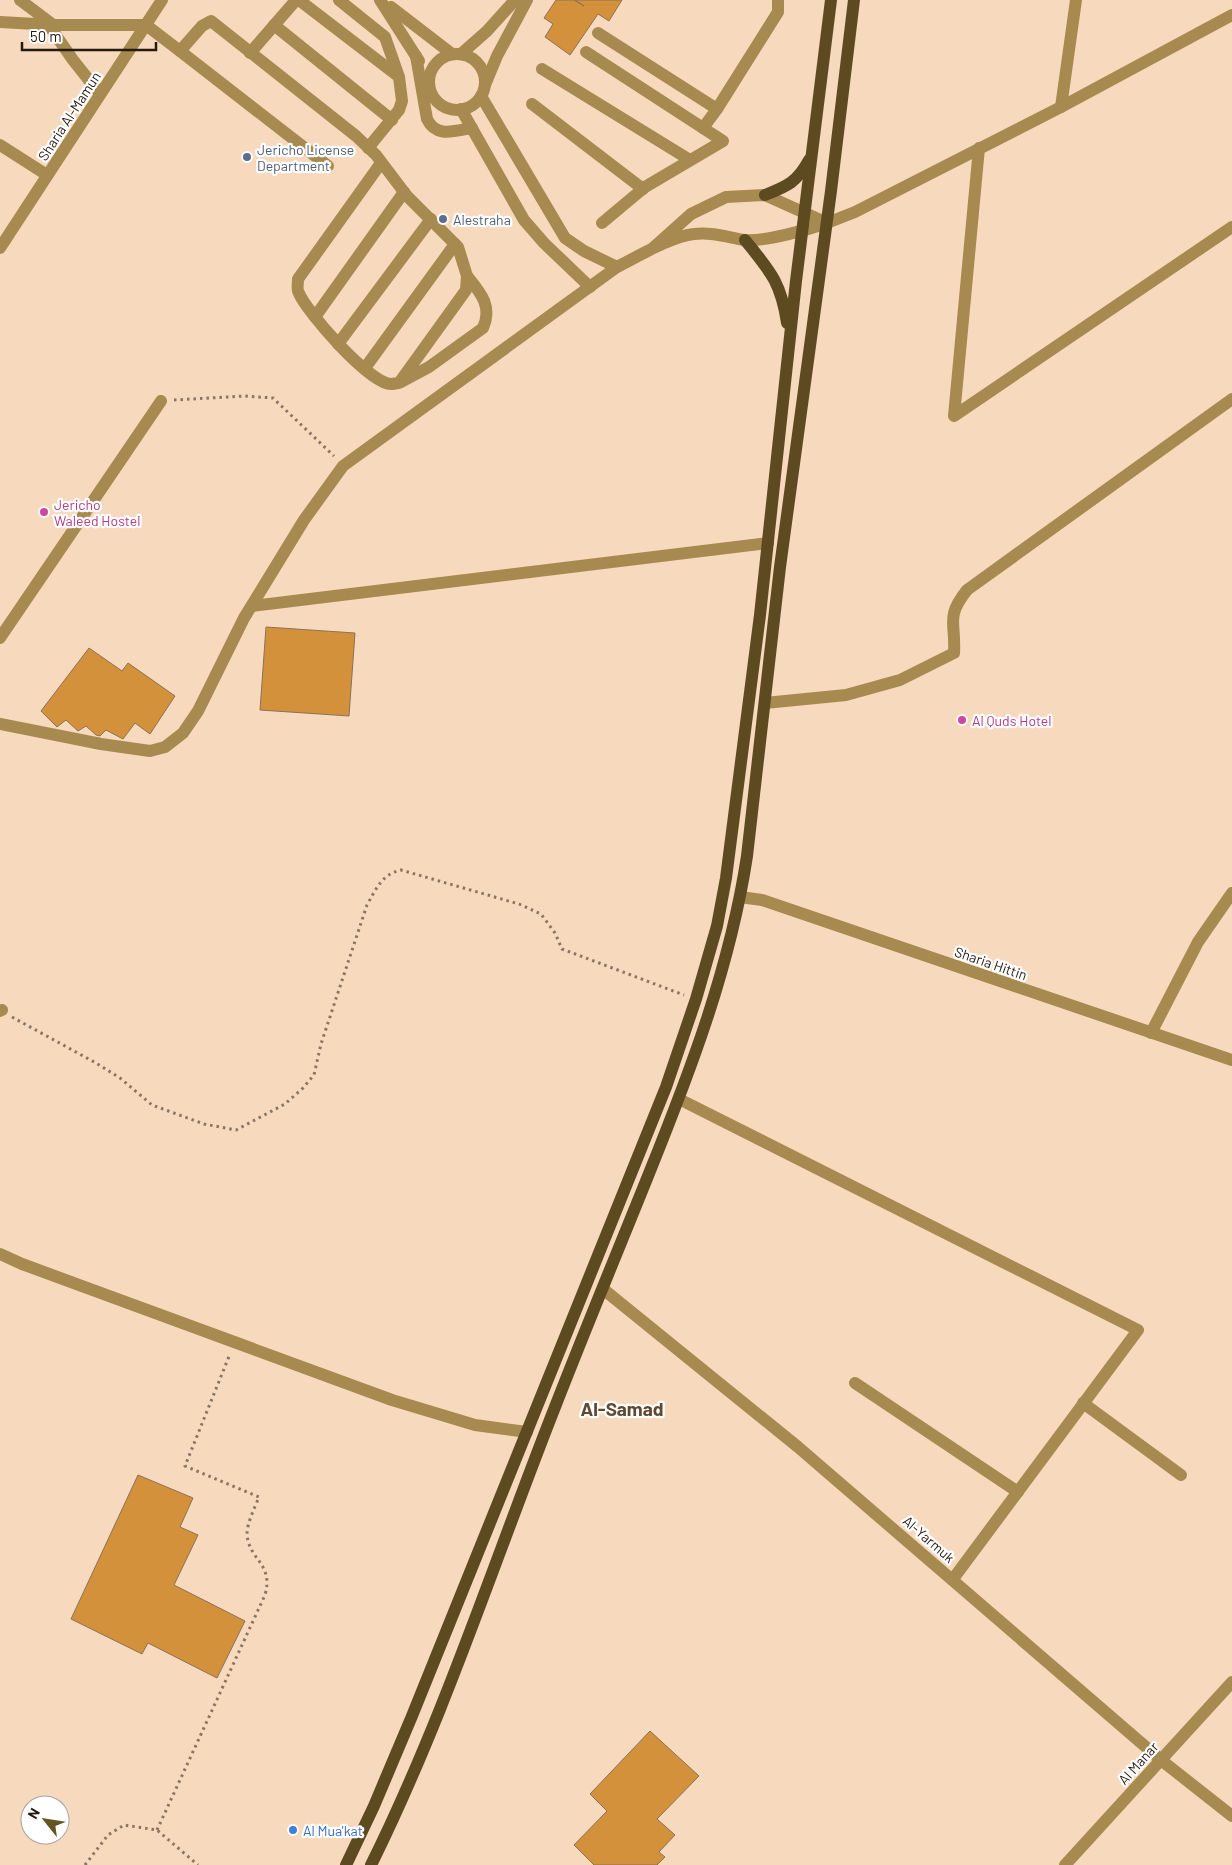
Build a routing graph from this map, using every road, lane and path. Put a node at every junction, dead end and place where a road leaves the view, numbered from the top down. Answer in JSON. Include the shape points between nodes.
{"nodes":[{"id":1,"x":20,"y":0,"type":"edge"},
{"id":2,"x":162,"y":0,"type":"edge"},
{"id":3,"x":298,"y":0,"type":"edge"},
{"id":4,"x":339,"y":0,"type":"edge"},
{"id":5,"x":382,"y":0,"type":"edge"},
{"id":6,"x":515,"y":0,"type":"edge"},
{"id":7,"x":527,"y":0,"type":"edge"},
{"id":8,"x":778,"y":0,"type":"edge"},
{"id":9,"x":831,"y":0,"type":"edge"},
{"id":10,"x":854,"y":0,"type":"edge"},
{"id":11,"x":1076,"y":0,"type":"edge"},
{"id":12,"x":1232,"y":15,"type":"edge"},
{"id":13,"x":0,"y":22,"type":"edge"},
{"id":14,"x":51,"y":25,"type":"junction"},
{"id":15,"x":146,"y":25,"type":"junction"},
{"id":16,"x":274,"y":25,"type":"junction"},
{"id":17,"x":598,"y":33,"type":"dead end"},
{"id":18,"x":180,"y":51,"type":"junction"},
{"id":19,"x":250,"y":52,"type":"junction"},
{"id":20,"x":586,"y":52,"type":"dead end"},
{"id":21,"x":456,"y":54,"type":"junction"},
{"id":22,"x":416,"y":56,"type":"junction"},
{"id":23,"x":542,"y":69,"type":"dead end"},
{"id":24,"x":399,"y":77,"type":"junction"},
{"id":25,"x":429,"y":79,"type":"junction"},
{"id":26,"x":483,"y":91,"type":"junction"},
{"id":27,"x":100,"y":94,"type":"junction"},
{"id":28,"x":532,"y":104,"type":"dead end"},
{"id":29,"x":1061,"y":107,"type":"junction"},
{"id":30,"x":461,"y":109,"type":"junction"},
{"id":31,"x":717,"y":109,"type":"junction"},
{"id":32,"x":392,"y":120,"type":"junction"},
{"id":33,"x":472,"y":128,"type":"junction"},
{"id":34,"x":703,"y":128,"type":"junction"},
{"id":35,"x":0,"y":145,"type":"edge"},
{"id":36,"x":368,"y":148,"type":"junction"},
{"id":37,"x":979,"y":148,"type":"junction"},
{"id":38,"x":812,"y":156,"type":"junction"},
{"id":39,"x":690,"y":160,"type":"junction"},
{"id":40,"x":382,"y":163,"type":"junction"},
{"id":41,"x":328,"y":166,"type":"dead end"},
{"id":42,"x":48,"y":175,"type":"junction"},
{"id":43,"x":643,"y":189,"type":"junction"},
{"id":44,"x":404,"y":192,"type":"junction"},
{"id":45,"x":765,"y":195,"type":"junction"},
{"id":46,"x":805,"y":212,"type":"junction"},
{"id":47,"x":431,"y":219,"type":"junction"},
{"id":48,"x":602,"y":223,"type":"dead end"},
{"id":49,"x":827,"y":223,"type":"junction"},
{"id":50,"x":1232,"y":227,"type":"edge"},
{"id":51,"x":802,"y":232,"type":"junction"},
{"id":52,"x":746,"y":240,"type":"junction"},
{"id":53,"x":455,"y":244,"type":"junction"},
{"id":54,"x":0,"y":248,"type":"edge"},
{"id":55,"x":653,"y":248,"type":"junction"},
{"id":56,"x":616,"y":267,"type":"junction"},
{"id":57,"x":467,"y":276,"type":"junction"},
{"id":58,"x":590,"y":287,"type":"junction"},
{"id":59,"x":315,"y":317,"type":"junction"},
{"id":60,"x":790,"y":342,"type":"junction"},
{"id":61,"x":338,"y":344,"type":"junction"},
{"id":62,"x":365,"y":368,"type":"junction"},
{"id":63,"x":399,"y":382,"type":"junction"},
{"id":64,"x":1232,"y":399,"type":"edge"},
{"id":65,"x":161,"y":400,"type":"joint"},
{"id":66,"x":343,"y":466,"type":"junction"},
{"id":67,"x":768,"y":543,"type":"junction"},
{"id":68,"x":252,"y":606,"type":"junction"},
{"id":69,"x":0,"y":638,"type":"edge"},
{"id":70,"x":764,"y":703,"type":"junction"},
{"id":71,"x":0,"y":724,"type":"edge"},
{"id":72,"x":1232,"y":893,"type":"edge"},
{"id":73,"x":740,"y":897,"type":"junction"},
{"id":74,"x":696,"y":999,"type":"junction"},
{"id":75,"x":1,"y":1011,"type":"edge"},
{"id":76,"x":1151,"y":1033,"type":"junction"},
{"id":77,"x":1232,"y":1060,"type":"edge"},
{"id":78,"x":679,"y":1099,"type":"junction"},
{"id":79,"x":0,"y":1254,"type":"edge"},
{"id":80,"x":602,"y":1289,"type":"junction"},
{"id":81,"x":234,"y":1342,"type":"junction"},
{"id":82,"x":855,"y":1383,"type":"dead end"},
{"id":83,"x":1084,"y":1403,"type":"junction"},
{"id":84,"x":527,"y":1432,"type":"junction"},
{"id":85,"x":1181,"y":1474,"type":"dead end"},
{"id":86,"x":1018,"y":1492,"type":"junction"},
{"id":87,"x":953,"y":1579,"type":"junction"},
{"id":88,"x":1232,"y":1682,"type":"edge"},
{"id":89,"x":1161,"y":1760,"type":"junction"},
{"id":90,"x":1232,"y":1816,"type":"edge"},
{"id":91,"x":157,"y":1830,"type":"junction"},
{"id":92,"x":85,"y":1865,"type":"edge"},
{"id":93,"x":198,"y":1865,"type":"edge"},
{"id":94,"x":346,"y":1865,"type":"edge"},
{"id":95,"x":370,"y":1865,"type":"edge"},
{"id":96,"x":1066,"y":1865,"type":"edge"}],
"edges":[{"from":1,"to":14,"type":"street"},
{"from":2,"to":15,"type":"street","name":"Sharia Al-Mamun"},
{"from":3,"to":16,"type":"street"},
{"from":3,"to":24,"type":"street"},
{"from":4,"to":24,"type":"street","via":[[385,36]]},
{"from":5,"to":21,"type":"street"},
{"from":5,"to":22,"type":"street"},
{"from":6,"to":21,"type":"street","via":[[487,31]]},
{"from":7,"to":26,"type":"street","via":[[497,56]]},
{"from":8,"to":31,"type":"street","via":[[778,12]]},
{"from":9,"to":38,"type":"main road"},
{"from":10,"to":49,"type":"main road"},
{"from":11,"to":29,"type":"street"},
{"from":12,"to":29,"type":"street"},
{"from":13,"to":14,"type":"street"},
{"from":14,"to":15,"type":"street"},
{"from":14,"to":27,"type":"street"},
{"from":15,"to":18,"type":"street"},
{"from":15,"to":27,"type":"street","name":"Sharia Al-Mamun"},
{"from":16,"to":19,"type":"street"},
{"from":16,"to":32,"type":"street"},
{"from":17,"to":31,"type":"street"},
{"from":18,"to":19,"type":"street","via":[[202,26],[211,21]]},
{"from":18,"to":41,"type":"street"},
{"from":19,"to":36,"type":"street"},
{"from":20,"to":34,"type":"street"},
{"from":21,"to":25,"type":"street","via":[[436,63]]},
{"from":21,"to":26,"type":"street","via":[[477,62],[482,69]]},
{"from":22,"to":25,"type":"street"},
{"from":22,"to":33,"type":"street","via":[[430,126],[445,132]]},
{"from":23,"to":39,"type":"street"},
{"from":24,"to":32,"type":"street","via":[[402,101]]},
{"from":25,"to":30,"type":"street","via":[[433,97],[440,104]]},
{"from":26,"to":30,"type":"street","via":[[475,103]]},
{"from":26,"to":56,"type":"street","via":[[565,238]]},
{"from":27,"to":42,"type":"street","name":"Sharia Al-Mamun"},
{"from":28,"to":43,"type":"street"},
{"from":29,"to":37,"type":"street"},
{"from":30,"to":33,"type":"street"},
{"from":31,"to":34,"type":"street"},
{"from":32,"to":36,"type":"street"},
{"from":33,"to":58,"type":"street","via":[[524,220]]},
{"from":34,"to":39,"type":"street","via":[[723,141]]},
{"from":35,"to":42,"type":"street"},
{"from":36,"to":40,"type":"street"},
{"from":37,"to":49,"type":"street","via":[[856,212]]},
{"from":37,"to":50,"type":"street","via":[[954,416]]},
{"from":38,"to":45,"type":"main road","via":[[790,186]]},
{"from":38,"to":46,"type":"main road"},
{"from":39,"to":43,"type":"street"},
{"from":40,"to":44,"type":"street"},
{"from":40,"to":59,"type":"street","via":[[298,279],[298,290]]},
{"from":42,"to":54,"type":"street","name":"Sharia Al-Mamun"},
{"from":43,"to":48,"type":"street"},
{"from":44,"to":47,"type":"street"},
{"from":44,"to":59,"type":"street"},
{"from":45,"to":46,"type":"street"},
{"from":45,"to":55,"type":"street","via":[[726,197],[690,214]]},
{"from":46,"to":49,"type":"street"},
{"from":46,"to":51,"type":"main road"},
{"from":47,"to":53,"type":"street"},
{"from":47,"to":61,"type":"street"},
{"from":49,"to":51,"type":"street"},
{"from":49,"to":70,"type":"main road"},
{"from":51,"to":52,"type":"street"},
{"from":51,"to":60,"type":"main road"},
{"from":52,"to":55,"type":"street","via":[[726,235],[693,234]]},
{"from":52,"to":60,"type":"main road","via":[[774,276],[784,304]]},
{"from":53,"to":57,"type":"street"},
{"from":53,"to":62,"type":"street"},
{"from":55,"to":56,"type":"street"},
{"from":56,"to":58,"type":"street"},
{"from":57,"to":63,"type":"street","via":[[466,290]]},
{"from":57,"to":63,"type":"street","via":[[483,295],[487,308],[483,328],[429,367]]},
{"from":58,"to":66,"type":"street"},
{"from":59,"to":61,"type":"street"},
{"from":60,"to":67,"type":"main road"},
{"from":61,"to":62,"type":"street"},
{"from":62,"to":63,"type":"street","via":[[390,384]]},
{"from":64,"to":70,"type":"street","via":[[967,590],[953,612],[954,653],[900,680],[846,695]]},
{"from":65,"to":66,"type":"path","via":[[244,396],[272,398]]},
{"from":65,"to":69,"type":"street"},
{"from":66,"to":68,"type":"street","via":[[304,520]]},
{"from":67,"to":68,"type":"street"},
{"from":67,"to":74,"type":"main road","via":[[726,878]]},
{"from":68,"to":71,"type":"street","via":[[198,710],[182,733],[165,747],[150,751]]},
{"from":70,"to":73,"type":"main road"},
{"from":72,"to":76,"type":"street","via":[[1198,942]]},
{"from":73,"to":76,"type":"street","name":"Sharia Hittin","via":[[762,900]]},
{"from":73,"to":78,"type":"main road","via":[[718,988]]},
{"from":74,"to":75,"type":"path","via":[[562,949],[541,914],[519,904],[401,870],[389,872],[367,905],[321,1044],[314,1075],[285,1104],[236,1130],[204,1124],[152,1105],[96,1063]]},
{"from":74,"to":84,"type":"main road","via":[[666,1087]]},
{"from":76,"to":77,"type":"street","name":"Sharia Hittin"},
{"from":78,"to":80,"type":"main road"},
{"from":78,"to":83,"type":"street","via":[[1138,1330]]},
{"from":79,"to":81,"type":"street"},
{"from":80,"to":87,"type":"street","name":"Al-Yarmuk","via":[[798,1447]]},
{"from":80,"to":95,"type":"main road","via":[[412,1775]]},
{"from":81,"to":84,"type":"street","via":[[392,1400],[475,1425]]},
{"from":81,"to":91,"type":"path","via":[[185,1466],[258,1497],[247,1532],[250,1546],[269,1581]]},
{"from":82,"to":86,"type":"street"},
{"from":83,"to":85,"type":"street"},
{"from":83,"to":86,"type":"street"},
{"from":84,"to":94,"type":"main road","via":[[374,1806]]},
{"from":86,"to":87,"type":"street"},
{"from":87,"to":89,"type":"street","name":"Al-Yarmuk"},
{"from":88,"to":89,"type":"street","name":"Al Manar"},
{"from":89,"to":90,"type":"street","name":"Al-Yarmuk"},
{"from":89,"to":96,"type":"street","name":"Al Manar"},
{"from":91,"to":92,"type":"path","via":[[124,1825],[108,1835]]},
{"from":91,"to":93,"type":"path"}]}
